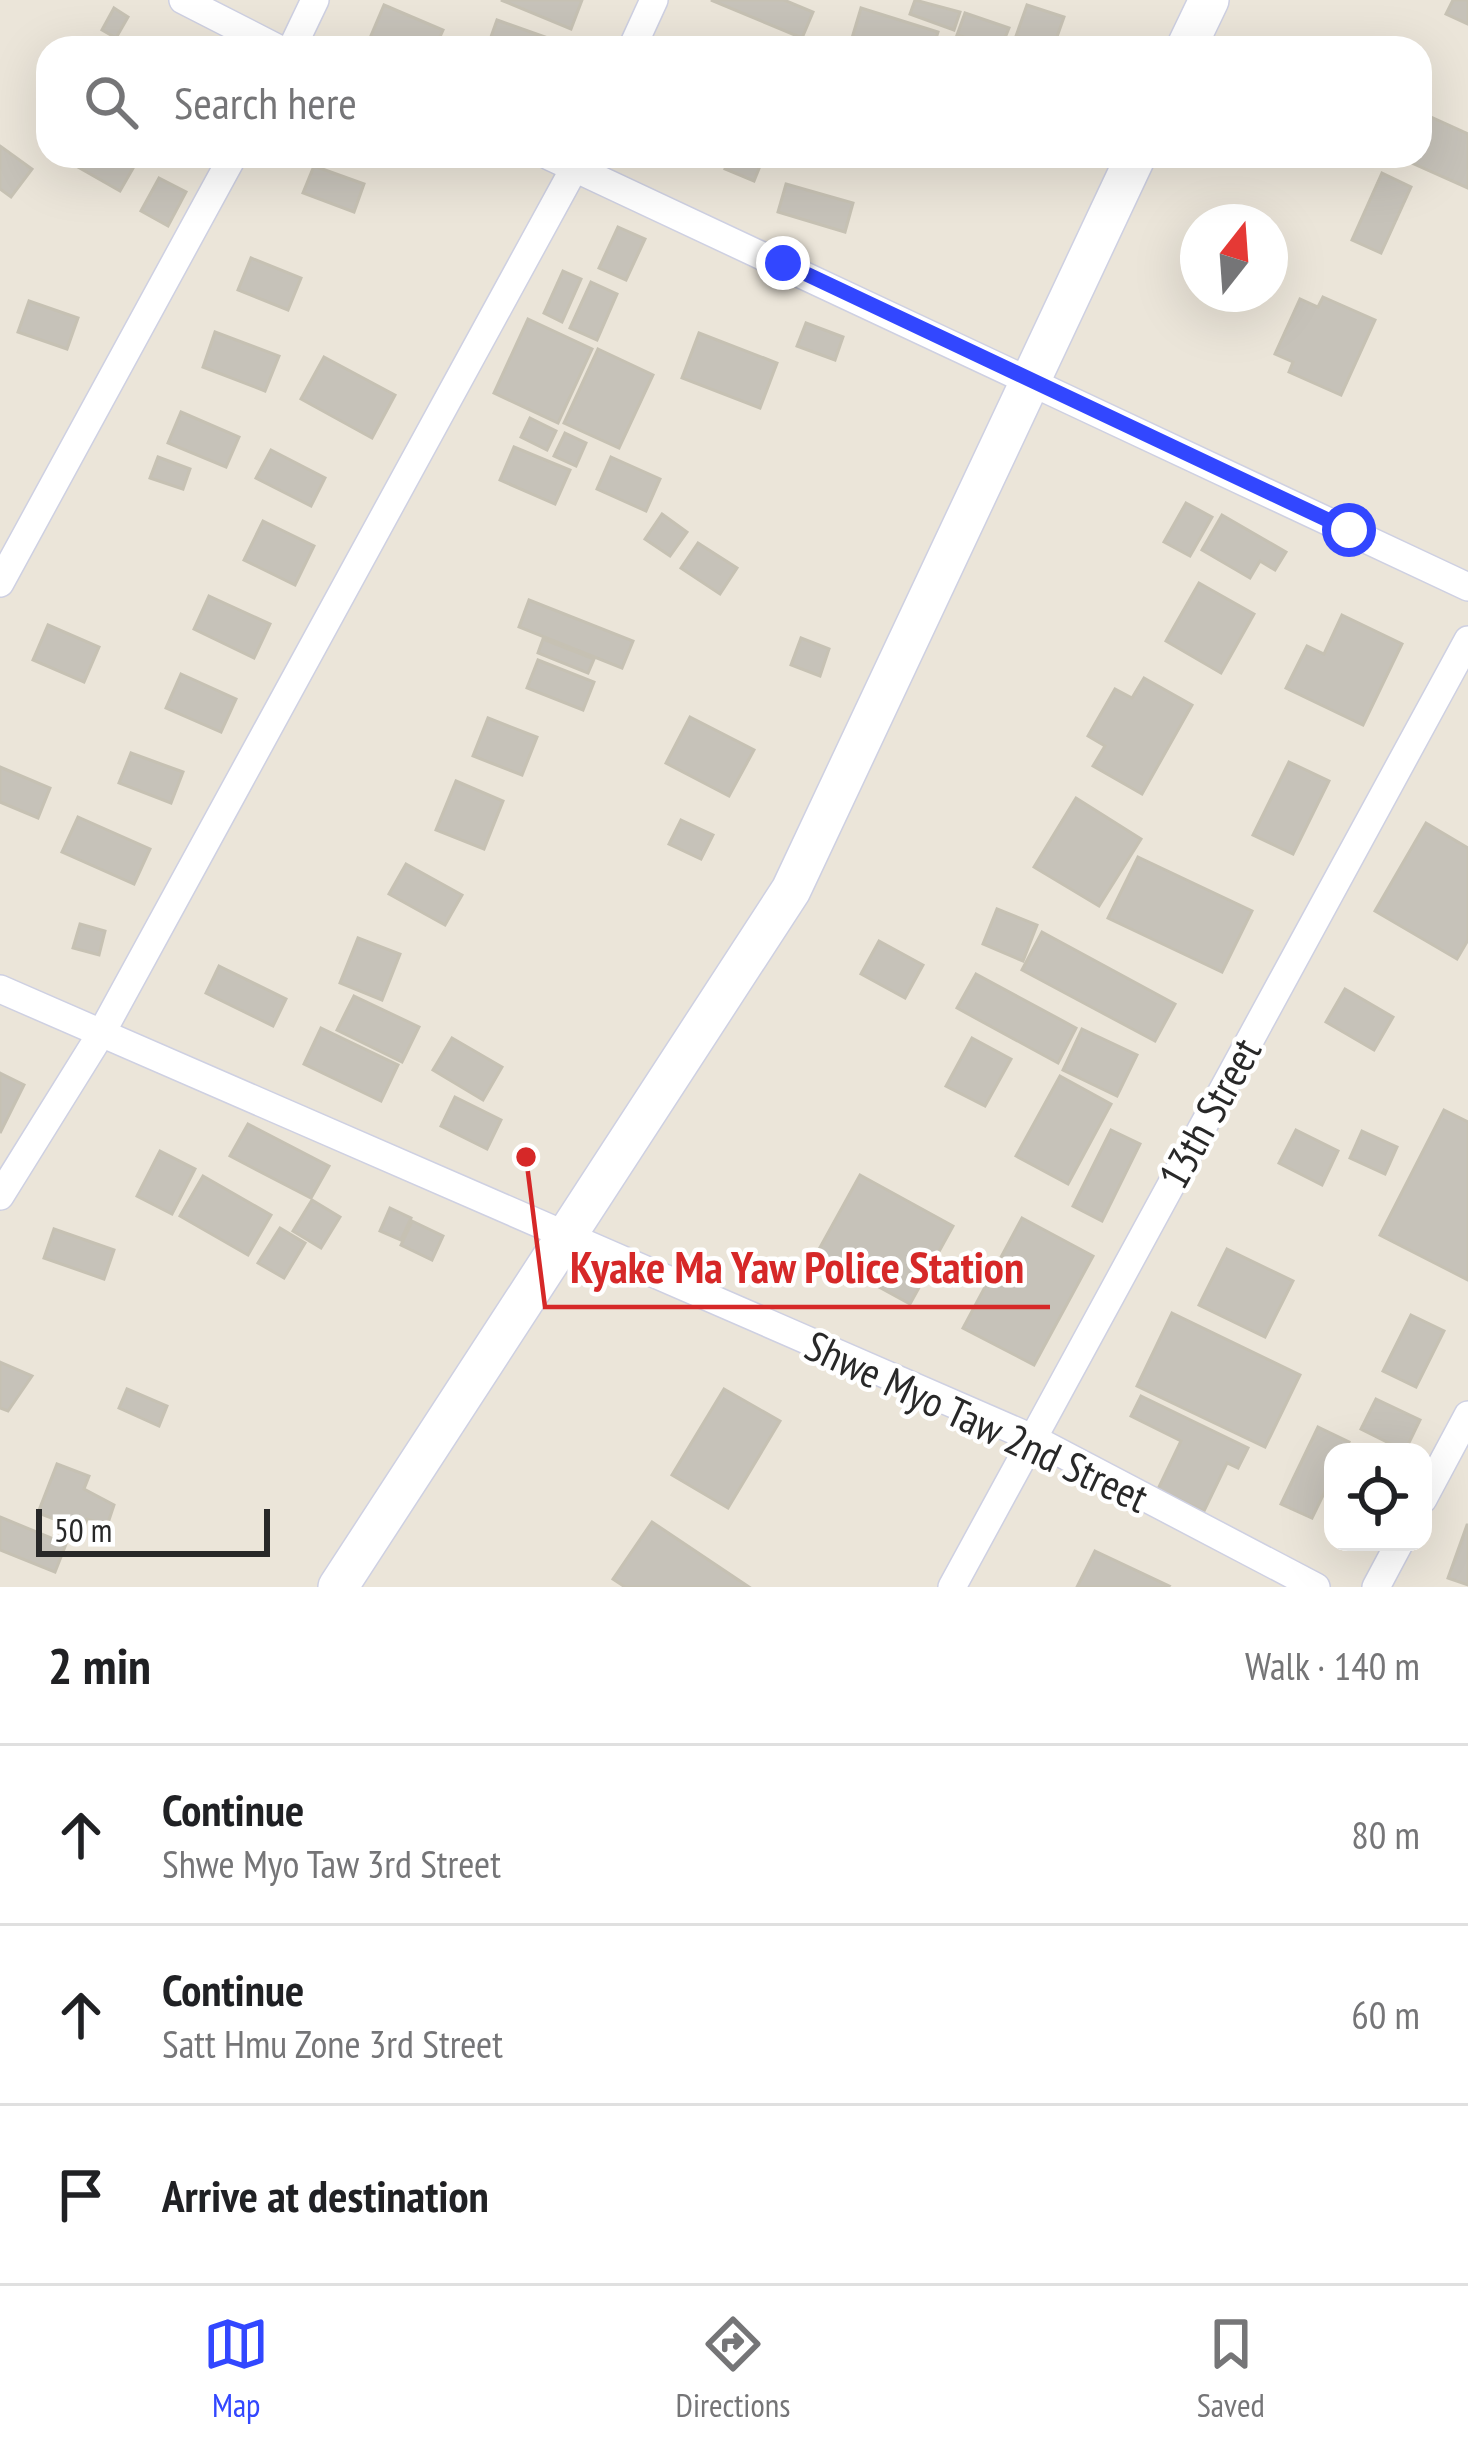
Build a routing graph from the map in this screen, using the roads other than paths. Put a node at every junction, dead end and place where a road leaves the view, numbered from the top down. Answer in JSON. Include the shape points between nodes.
{"nodes":[{"id":1,"x":183,"y":0,"type":"edge"},
{"id":2,"x":315,"y":0,"type":"edge"},
{"id":3,"x":654,"y":0,"type":"edge"},
{"id":4,"x":1209,"y":0,"type":"edge"},
{"id":5,"x":254,"y":36,"type":"edge"},
{"id":6,"x":298,"y":36,"type":"edge"},
{"id":7,"x":638,"y":36,"type":"edge"},
{"id":8,"x":1192,"y":36,"type":"edge"},
{"id":9,"x":226,"y":168,"type":"edge"},
{"id":10,"x":565,"y":168,"type":"edge"},
{"id":11,"x":586,"y":168,"type":"edge"},
{"id":12,"x":1130,"y":168,"type":"edge"},
{"id":13,"x":1031,"y":379,"type":"junction"},
{"id":14,"x":0,"y":583,"type":"edge"},
{"id":15,"x":1468,"y":586,"type":"edge"},
{"id":16,"x":1468,"y":640,"type":"edge"},
{"id":17,"x":0,"y":988,"type":"edge"},
{"id":18,"x":102,"y":1032,"type":"junction"},
{"id":19,"x":0,"y":1196,"type":"edge"},
{"id":20,"x":567,"y":1240,"type":"junction"},
{"id":21,"x":1468,"y":1415,"type":"edge"},
{"id":22,"x":1032,"y":1438,"type":"junction"},
{"id":23,"x":1432,"y":1482,"type":"edge"},
{"id":24,"x":1395,"y":1551,"type":"edge"},
{"id":25,"x":338,"y":1587,"type":"edge"},
{"id":26,"x":952,"y":1587,"type":"edge"},
{"id":27,"x":1316,"y":1587,"type":"edge"},
{"id":28,"x":1376,"y":1587,"type":"edge"}],
"edges":[{"from":1,"to":5,"type":"street"},
{"from":2,"to":6,"type":"street"},
{"from":3,"to":7,"type":"street"},
{"from":4,"to":8,"type":"main road"},
{"from":9,"to":14,"type":"street"},
{"from":10,"to":18,"type":"street"},
{"from":11,"to":13,"type":"street"},
{"from":12,"to":13,"type":"main road"},
{"from":13,"to":15,"type":"street"},
{"from":13,"to":20,"type":"main road","via":[[791,890]]},
{"from":16,"to":22,"type":"street","name":"13th Street"},
{"from":17,"to":18,"type":"street","name":"Shwe Myo Taw 2nd Street"},
{"from":18,"to":19,"type":"street"},
{"from":18,"to":20,"type":"street","name":"Shwe Myo Taw 2nd Street"},
{"from":20,"to":22,"type":"street","name":"Shwe Myo Taw 2nd Street"},
{"from":20,"to":25,"type":"main road"},
{"from":21,"to":23,"type":"street"},
{"from":22,"to":26,"type":"street","name":"13th Street"},
{"from":22,"to":27,"type":"street","name":"Shwe Myo Taw 2nd Street"},
{"from":24,"to":28,"type":"street"}]}
